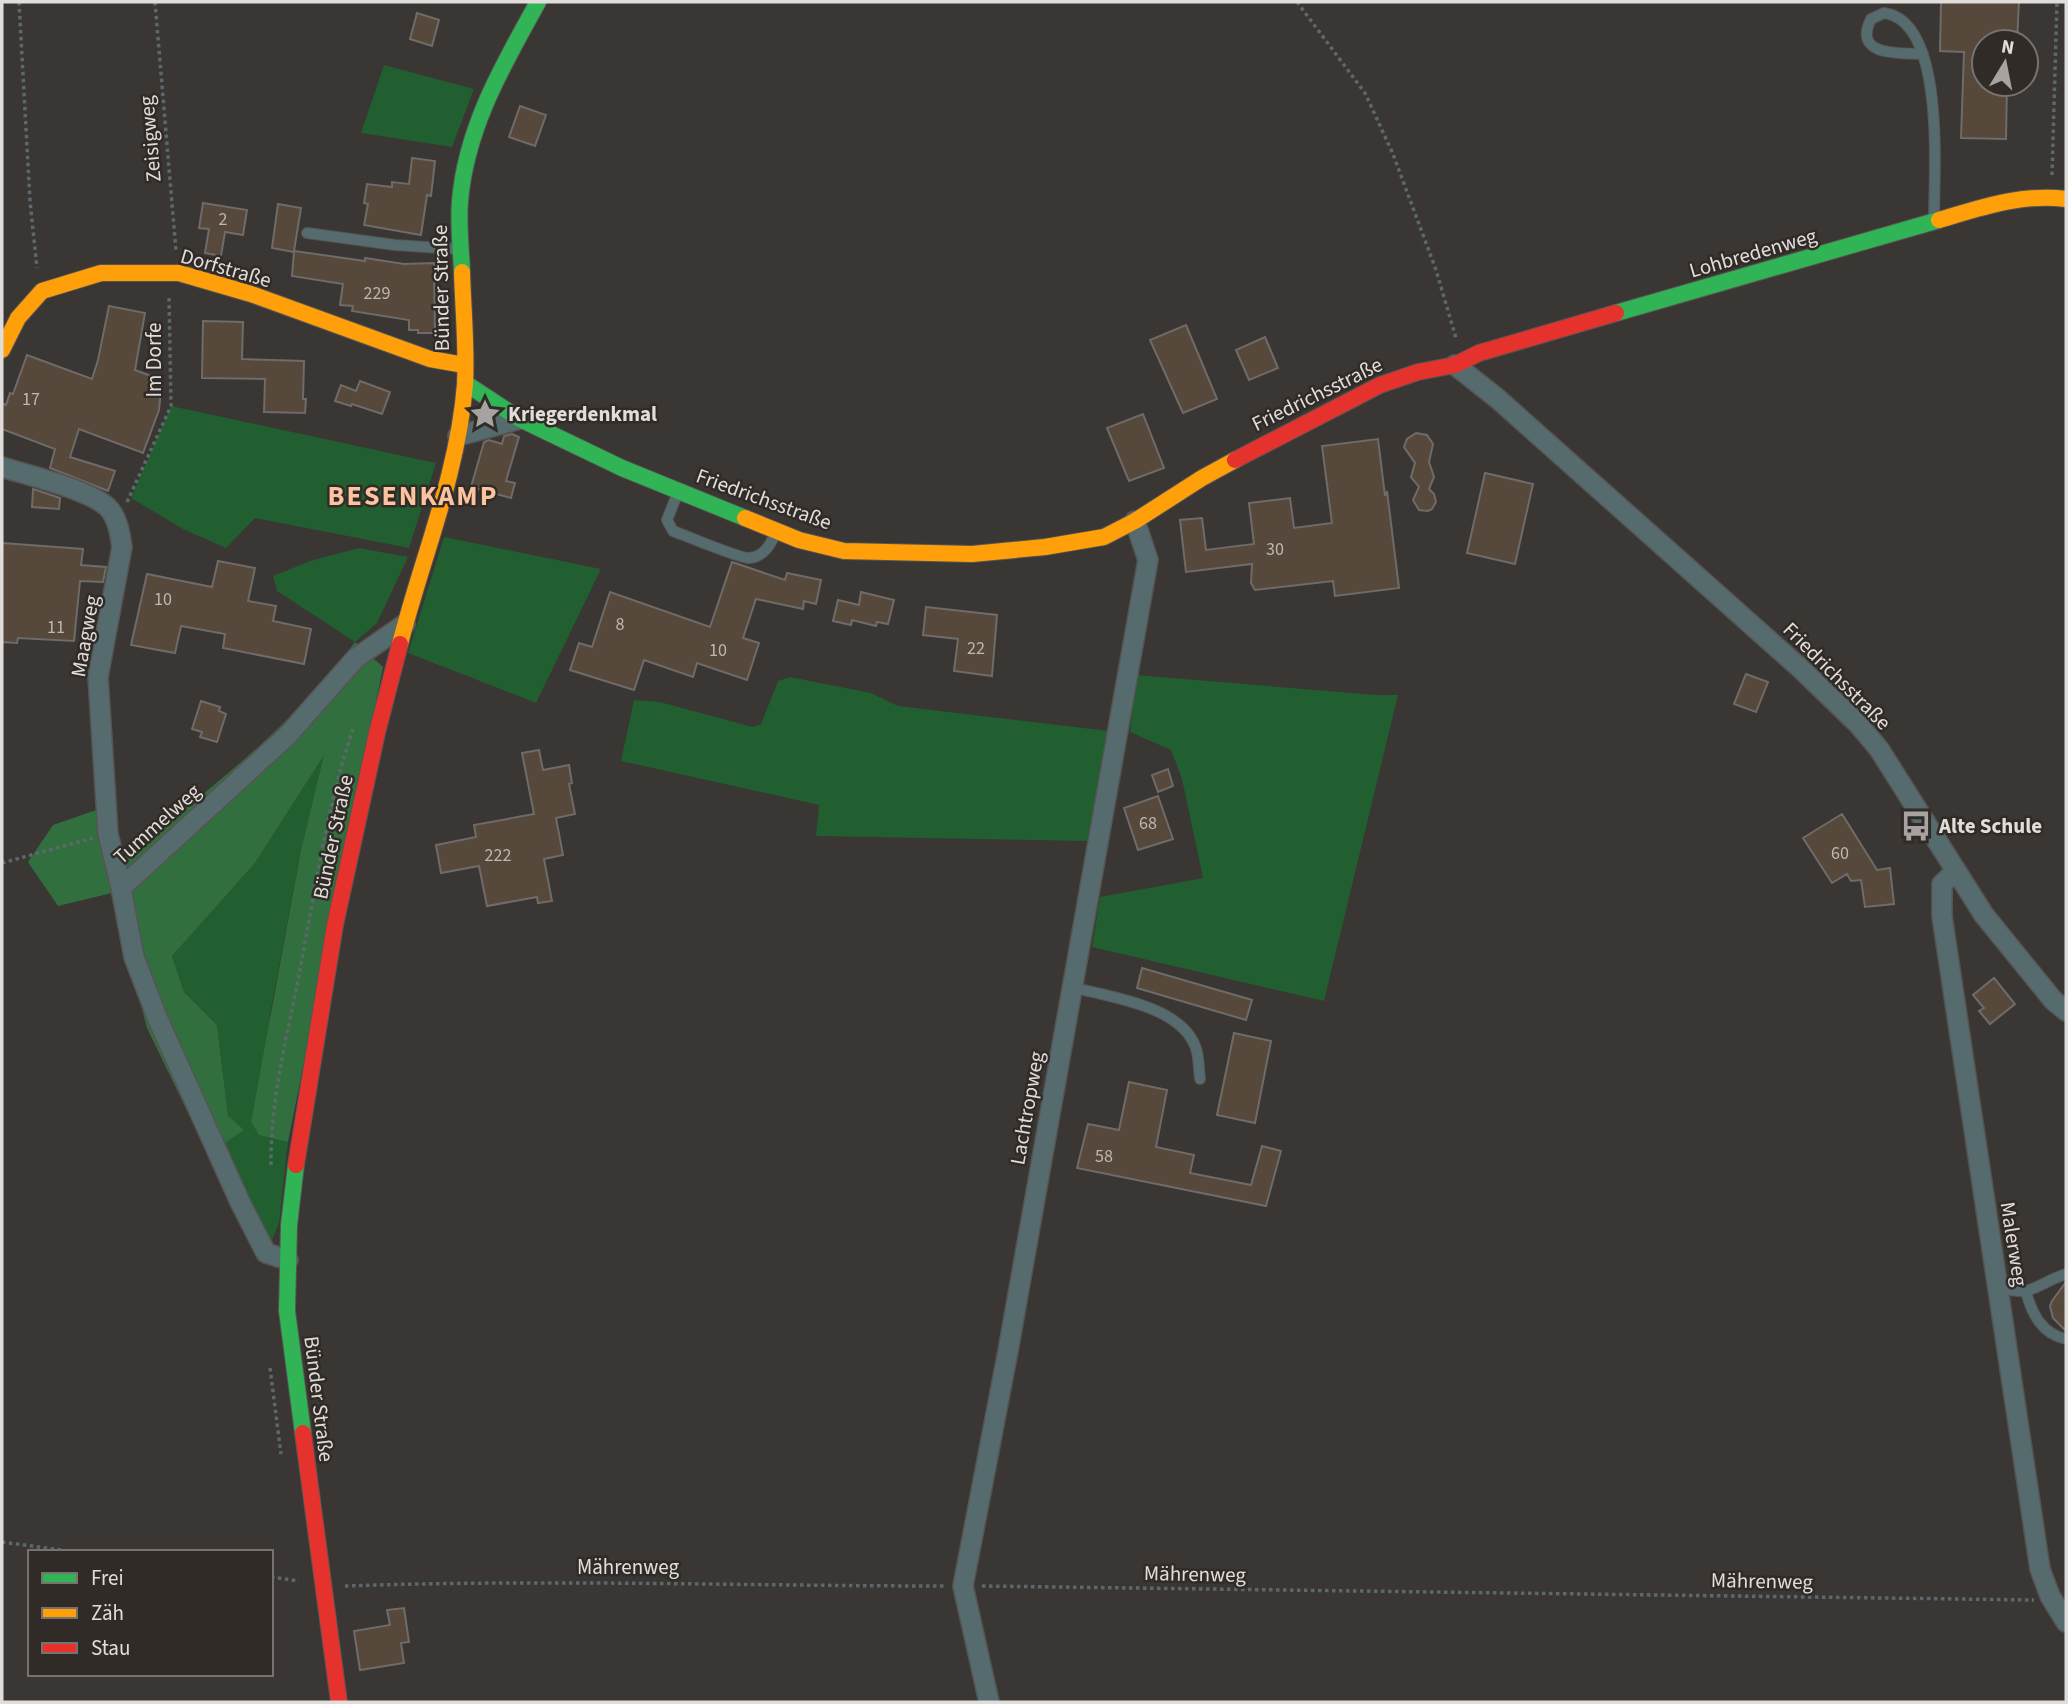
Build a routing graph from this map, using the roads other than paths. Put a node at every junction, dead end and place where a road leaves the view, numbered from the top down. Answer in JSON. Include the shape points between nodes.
{"nodes":[{"id":1,"x":538,"y":2,"type":"edge"},
{"id":2,"x":1923,"y":54,"type":"junction"},
{"id":3,"x":2059,"y":198,"type":"edge"},
{"id":4,"x":1934,"y":222,"type":"junction"},
{"id":5,"x":307,"y":233,"type":"dead end"},
{"id":6,"x":461,"y":250,"type":"junction"},
{"id":7,"x":2,"y":350,"type":"edge"},
{"id":8,"x":1459,"y":363,"type":"junction"},
{"id":9,"x":464,"y":365,"type":"junction"},
{"id":10,"x":465,"y":383,"type":"junction"},
{"id":11,"x":520,"y":419,"type":"junction"},
{"id":12,"x":458,"y":436,"type":"junction"},
{"id":13,"x":2,"y":467,"type":"edge"},
{"id":14,"x":678,"y":492,"type":"junction"},
{"id":15,"x":1135,"y":521,"type":"junction"},
{"id":16,"x":777,"y":531,"type":"junction"},
{"id":17,"x":405,"y":624,"type":"junction"},
{"id":18,"x":1955,"y":872,"type":"junction"},
{"id":19,"x":121,"y":888,"type":"junction"},
{"id":20,"x":1071,"y":986,"type":"junction"},
{"id":21,"x":2066,"y":1011,"type":"edge"},
{"id":22,"x":1200,"y":1079,"type":"dead end"},
{"id":23,"x":288,"y":1260,"type":"junction"},
{"id":24,"x":2066,"y":1275,"type":"edge"},
{"id":25,"x":1998,"y":1287,"type":"junction"},
{"id":26,"x":2026,"y":1292,"type":"junction"},
{"id":27,"x":2066,"y":1339,"type":"edge"},
{"id":28,"x":2066,"y":1622,"type":"edge"},
{"id":29,"x":338,"y":1702,"type":"edge"},
{"id":30,"x":989,"y":1702,"type":"edge"}],
"edges":[{"from":1,"to":6,"type":"street","name":"Bünder Straße","via":[[495,79],[469,148],[460,202]]},
{"from":2,"to":2,"type":"lane","via":[[1909,28],[1897,18],[1884,13],[1871,19],[1867,32],[1876,49]]},
{"from":2,"to":4,"type":"lane","via":[[1933,100]]},
{"from":3,"to":4,"type":"street","name":"Lohbredenweg","via":[[2003,202]]},
{"from":4,"to":8,"type":"street","name":"Lohbredenweg","via":[[1479,353]]},
{"from":5,"to":6,"type":"lane"},
{"from":6,"to":9,"type":"street","name":"Bünder Straße"},
{"from":7,"to":9,"type":"street","name":"Dorfstraße","via":[[19,318],[42,291],[101,273],[174,273],[251,295],[430,359]]},
{"from":8,"to":15,"type":"street","name":"Friedrichsstraße","via":[[1368,391],[1202,478]]},
{"from":8,"to":18,"type":"street","name":"Friedrichsstraße","via":[[1858,724],[1879,749]]},
{"from":9,"to":10,"type":"street","name":"Bünder Straße"},
{"from":10,"to":11,"type":"street","name":"Friedrichsstraße"},
{"from":10,"to":12,"type":"street","name":"Bünder Straße"},
{"from":11,"to":12,"type":"street"},
{"from":11,"to":14,"type":"street","name":"Friedrichsstraße"},
{"from":12,"to":17,"type":"street","name":"Bünder Straße"},
{"from":13,"to":19,"type":"street","name":"Maagweg","via":[[84,493],[110,508],[118,527],[122,547],[98,677],[108,834]]},
{"from":14,"to":16,"type":"street","name":"Friedrichsstraße"},
{"from":14,"to":16,"type":"lane","via":[[667,520],[673,531],[748,558],[762,554]]},
{"from":15,"to":16,"type":"street","name":"Friedrichsstraße","via":[[1104,537],[972,554],[844,551]]},
{"from":15,"to":20,"type":"street","name":"Lachtropweg","via":[[1147,560]]},
{"from":17,"to":19,"type":"street","name":"Tummelweg","via":[[356,658],[288,735]]},
{"from":17,"to":23,"type":"street","name":"Bünder Straße","via":[[335,925],[299,1137]]},
{"from":18,"to":21,"type":"street","name":"Friedrichsstraße","via":[[1984,915]]},
{"from":18,"to":25,"type":"street","name":"Malerweg","via":[[1942,884],[1941,916]]},
{"from":19,"to":23,"type":"street","name":"Tummelweg","via":[[134,957],[234,1190],[266,1253]]},
{"from":20,"to":22,"type":"lane","via":[[1159,1011],[1184,1028],[1197,1050]]},
{"from":20,"to":30,"type":"street","name":"Lachtropweg","via":[[963,1586]]},
{"from":23,"to":29,"type":"street","name":"Bünder Straße","via":[[290,1335]]},
{"from":24,"to":26,"type":"lane"},
{"from":25,"to":26,"type":"lane"},
{"from":25,"to":28,"type":"street","name":"Malerweg","via":[[2040,1569]]},
{"from":26,"to":27,"type":"lane","via":[[2047,1332]]}]}
